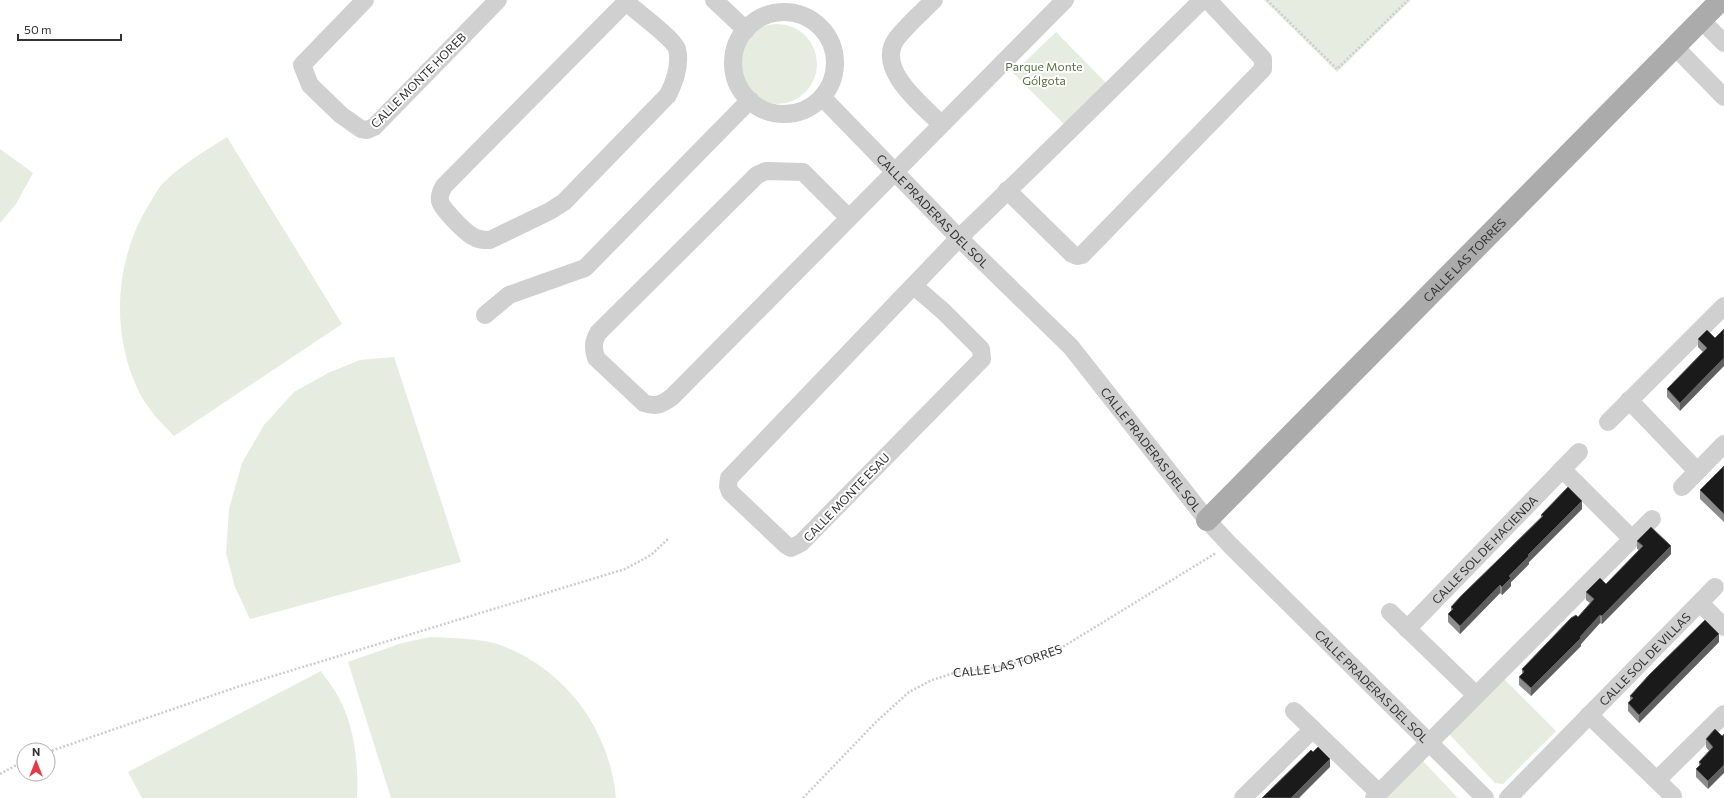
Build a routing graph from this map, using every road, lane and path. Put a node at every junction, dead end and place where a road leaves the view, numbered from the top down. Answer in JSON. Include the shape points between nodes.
{"nodes":[{"id":1,"x":364,"y":0,"type":"edge"},
{"id":2,"x":498,"y":0,"type":"edge"},
{"id":3,"x":714,"y":0,"type":"edge"},
{"id":4,"x":934,"y":0,"type":"edge"},
{"id":5,"x":1064,"y":0,"type":"edge"},
{"id":6,"x":1267,"y":0,"type":"edge"},
{"id":7,"x":1401,"y":0,"type":"edge"},
{"id":8,"x":1408,"y":0,"type":"edge"},
{"id":9,"x":1721,"y":0,"type":"edge"},
{"id":10,"x":627,"y":1,"type":"edge"},
{"id":11,"x":1405,"y":4,"type":"junction"},
{"id":12,"x":784,"y":6,"type":"edge"},
{"id":13,"x":1701,"y":20,"type":"junction"},
{"id":14,"x":746,"y":30,"type":"junction"},
{"id":15,"x":1724,"y":42,"type":"edge"},
{"id":16,"x":1675,"y":47,"type":"junction"},
{"id":17,"x":822,"y":97,"type":"junction"},
{"id":18,"x":1724,"y":97,"type":"edge"},
{"id":19,"x":750,"y":100,"type":"junction"},
{"id":20,"x":941,"y":124,"type":"junction"},
{"id":21,"x":894,"y":172,"type":"junction"},
{"id":22,"x":1007,"y":190,"type":"junction"},
{"id":23,"x":849,"y":218,"type":"junction"},
{"id":24,"x":959,"y":238,"type":"junction"},
{"id":25,"x":914,"y":286,"type":"junction"},
{"id":26,"x":1724,"y":306,"type":"edge"},
{"id":27,"x":485,"y":316,"type":"dead end"},
{"id":28,"x":1630,"y":400,"type":"junction"},
{"id":29,"x":1608,"y":422,"type":"dead end"},
{"id":30,"x":1724,"y":444,"type":"edge"},
{"id":31,"x":1579,"y":452,"type":"dead end"},
{"id":32,"x":1562,"y":469,"type":"junction"},
{"id":33,"x":1698,"y":471,"type":"junction"},
{"id":34,"x":1682,"y":487,"type":"dead end"},
{"id":35,"x":1652,"y":519,"type":"dead end"},
{"id":36,"x":1207,"y":520,"type":"junction"},
{"id":37,"x":669,"y":538,"type":"dead end"},
{"id":38,"x":1632,"y":539,"type":"junction"},
{"id":39,"x":1230,"y":545,"type":"junction"},
{"id":40,"x":1715,"y":587,"type":"dead end"},
{"id":41,"x":1700,"y":603,"type":"junction"},
{"id":42,"x":1390,"y":612,"type":"dead end"},
{"id":43,"x":1724,"y":627,"type":"edge"},
{"id":44,"x":1407,"y":629,"type":"junction"},
{"id":45,"x":1476,"y":695,"type":"junction"},
{"id":46,"x":1294,"y":711,"type":"dead end"},
{"id":47,"x":1724,"y":714,"type":"edge"},
{"id":48,"x":1589,"y":715,"type":"junction"},
{"id":49,"x":1312,"y":729,"type":"junction"},
{"id":50,"x":1429,"y":742,"type":"junction"},
{"id":51,"x":56,"y":749,"type":"edge"},
{"id":52,"x":16,"y":765,"type":"edge"},
{"id":53,"x":0,"y":774,"type":"edge"},
{"id":54,"x":1657,"y":780,"type":"junction"},
{"id":55,"x":1376,"y":795,"type":"edge"},
{"id":56,"x":1673,"y":796,"type":"dead end"},
{"id":57,"x":803,"y":798,"type":"edge"},
{"id":58,"x":1243,"y":798,"type":"edge"},
{"id":59,"x":1486,"y":798,"type":"edge"},
{"id":60,"x":1508,"y":798,"type":"edge"}],
"edges":[{"from":1,"to":2,"type":"street","name":"CALLE MONTE HOREB","via":[[302,65],[310,85],[341,115],[355,126],[367,130],[374,127]]},
{"from":3,"to":14,"type":"street"},
{"from":4,"to":20,"type":"street","via":[[896,39],[891,55],[896,78]]},
{"from":5,"to":20,"type":"street"},
{"from":6,"to":11,"type":"path","via":[[1337,69]]},
{"from":7,"to":11,"type":"path"},
{"from":8,"to":11,"type":"path"},
{"from":9,"to":13,"type":"main road","name":"CALLE LAS TORRES"},
{"from":10,"to":10,"type":"street","via":[[440,192],[440,201],[446,211],[472,236],[480,240],[490,240],[564,202],[668,95],[677,79],[677,48]]},
{"from":12,"to":14,"type":"street","via":[[753,23]]},
{"from":12,"to":17,"type":"street","via":[[816,23],[827,36],[834,51],[835,67],[831,83]]},
{"from":13,"to":15,"type":"street"},
{"from":13,"to":16,"type":"main road","name":"CALLE LAS TORRES"},
{"from":14,"to":19,"type":"street","via":[[734,51],[733,68],[737,84]]},
{"from":16,"to":18,"type":"street"},
{"from":16,"to":36,"type":"main road","name":"CALLE LAS TORRES"},
{"from":17,"to":19,"type":"street","via":[[809,108],[793,113],[776,114],[760,108]]},
{"from":17,"to":21,"type":"street","name":"CALLE PRADERAS DEL SOL"},
{"from":19,"to":27,"type":"street","via":[[585,268],[509,295]]},
{"from":20,"to":21,"type":"street"},
{"from":21,"to":23,"type":"street"},
{"from":21,"to":24,"type":"street","name":"CALLE PRADERAS DEL SOL"},
{"from":22,"to":22,"type":"street","name":"CALLE MONTE ESAU","via":[[1072,254],[1082,255],[1263,69],[1263,59],[1208,0],[1204,0]]},
{"from":22,"to":24,"type":"street","name":"CALLE MONTE ESAU"},
{"from":23,"to":23,"type":"street","via":[[672,398],[662,405],[654,407],[644,403],[596,358],[593,349],[598,333],[757,175],[766,171],[803,172]]},
{"from":24,"to":25,"type":"street","name":"CALLE MONTE ESAU"},
{"from":24,"to":36,"type":"street","name":"CALLE PRADERAS DEL SOL","via":[[1071,347]]},
{"from":25,"to":25,"type":"street","name":"CALLE MONTE ESAU","via":[[729,478],[730,492],[791,548],[801,543],[982,359],[980,349]]},
{"from":26,"to":28,"type":"street"},
{"from":28,"to":29,"type":"street"},
{"from":28,"to":33,"type":"street"},
{"from":30,"to":33,"type":"street"},
{"from":31,"to":32,"type":"street","name":"CALLE SOL DE HACIENDA"},
{"from":32,"to":38,"type":"street"},
{"from":32,"to":44,"type":"street","name":"CALLE SOL DE HACIENDA"},
{"from":33,"to":34,"type":"street"},
{"from":35,"to":38,"type":"street"},
{"from":36,"to":39,"type":"street","name":"CALLE PRADERAS DEL SOL"},
{"from":37,"to":51,"type":"path","via":[[651,555],[625,569],[245,684]]},
{"from":38,"to":45,"type":"street"},
{"from":39,"to":50,"type":"street","name":"CALLE PRADERAS DEL SOL"},
{"from":39,"to":57,"type":"path","name":"CALLE LAS TORRES","via":[[1061,648],[1016,663],[957,672],[932,680],[909,692],[876,722]]},
{"from":40,"to":41,"type":"street","name":"CALLE SOL DE VILLAS"},
{"from":41,"to":43,"type":"street","name":"CALLE SOL DE VILLAS"},
{"from":41,"to":48,"type":"street","name":"CALLE SOL DE VILLAS"},
{"from":42,"to":44,"type":"street"},
{"from":44,"to":45,"type":"street"},
{"from":45,"to":50,"type":"street"},
{"from":46,"to":49,"type":"street"},
{"from":47,"to":54,"type":"street"},
{"from":48,"to":54,"type":"street","name":"CALLE SOL DE VILLAS"},
{"from":48,"to":60,"type":"street","name":"CALLE SOL DE VILLAS"},
{"from":49,"to":55,"type":"street"},
{"from":49,"to":58,"type":"street"},
{"from":50,"to":55,"type":"street"},
{"from":50,"to":59,"type":"street","name":"CALLE PRADERAS DEL SOL"},
{"from":52,"to":53,"type":"path"},
{"from":54,"to":56,"type":"street","name":"CALLE SOL DE VILLAS"}]}
